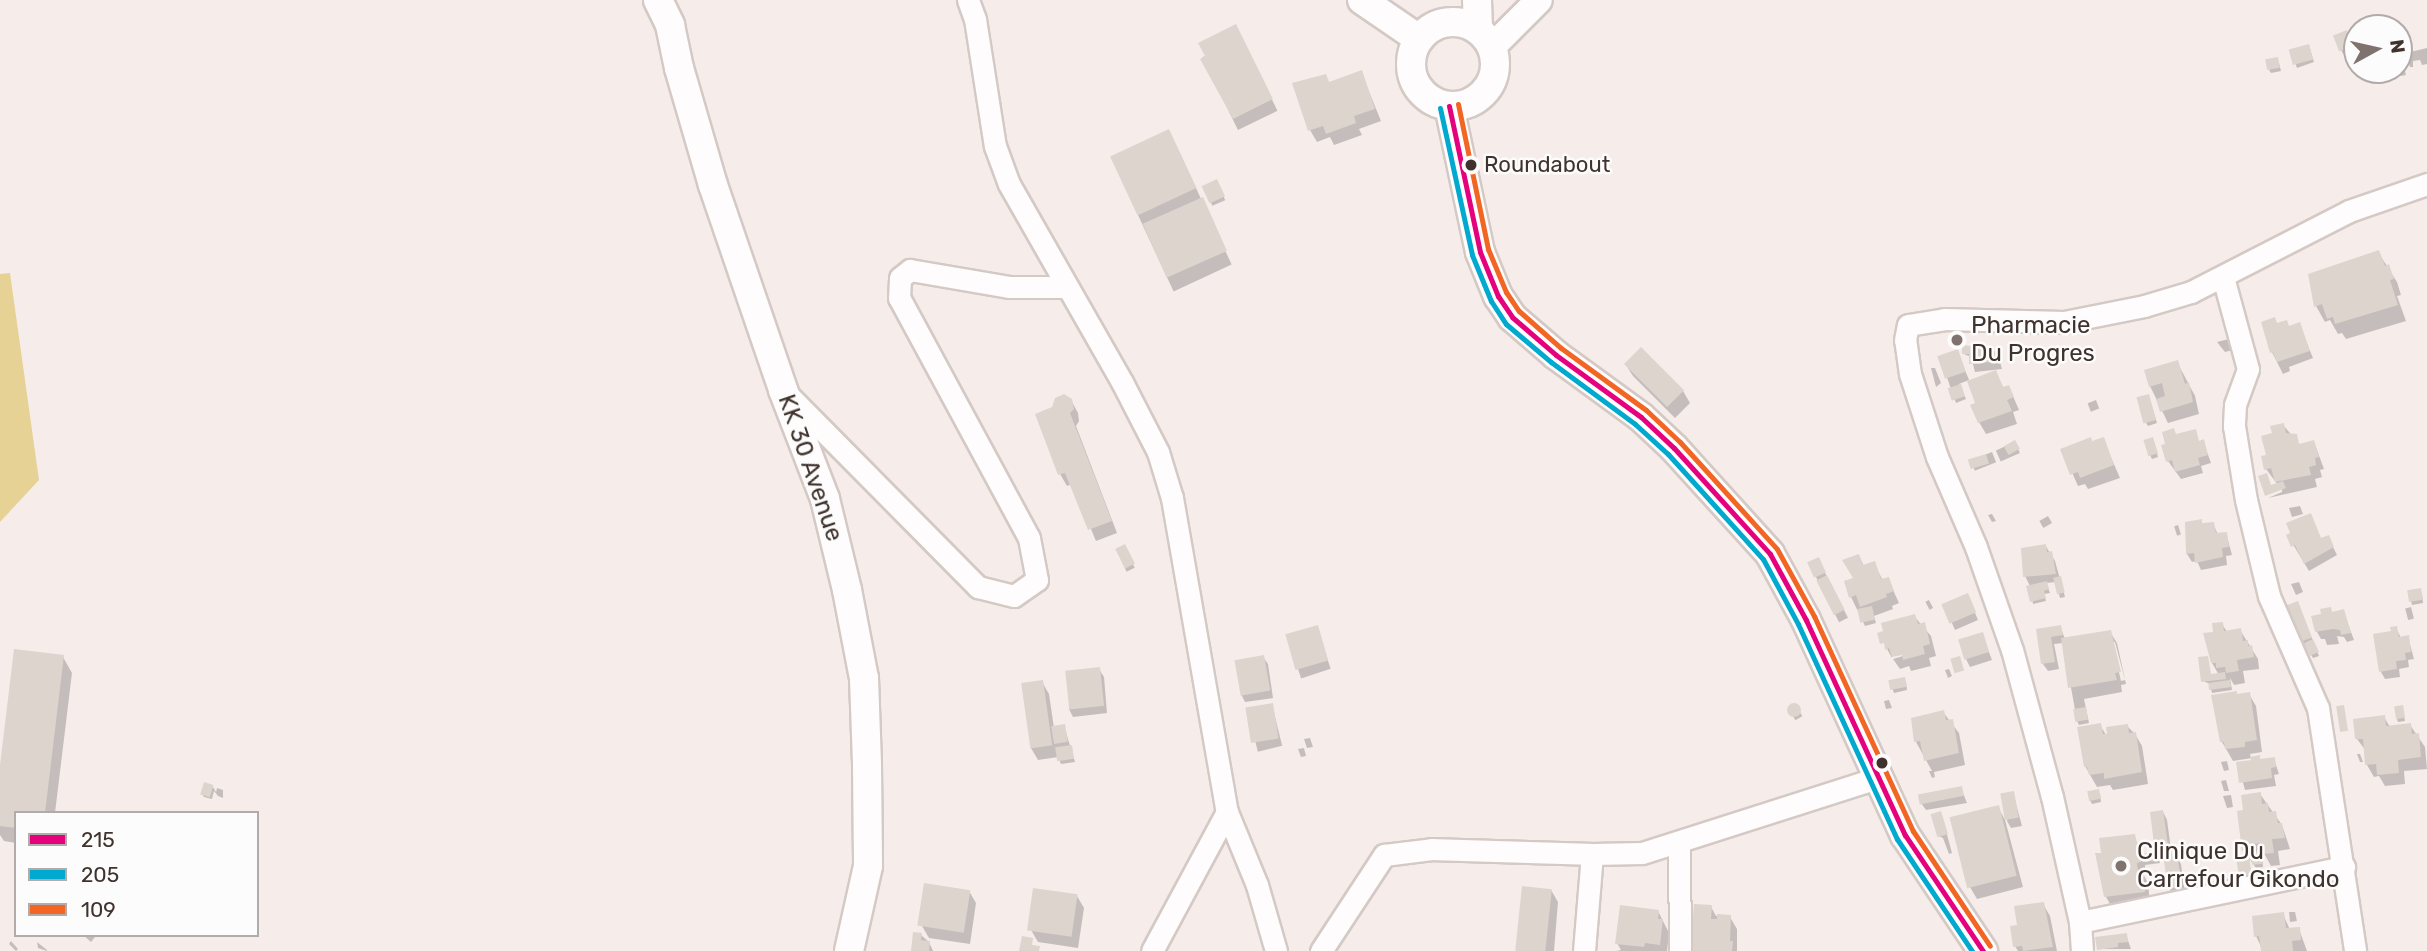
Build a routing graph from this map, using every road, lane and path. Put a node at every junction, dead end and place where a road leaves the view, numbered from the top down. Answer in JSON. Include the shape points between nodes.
{"nodes":[{"id":1,"x":657,"y":0,"type":"edge"},
{"id":2,"x":968,"y":0,"type":"edge"},
{"id":3,"x":1362,"y":0,"type":"edge"},
{"id":4,"x":1477,"y":0,"type":"edge"},
{"id":5,"x":1539,"y":0,"type":"edge"},
{"id":6,"x":1485,"y":38,"type":"junction"},
{"id":7,"x":1419,"y":39,"type":"junction"},
{"id":8,"x":1449,"y":106,"type":"junction"},
{"id":9,"x":2423,"y":192,"type":"edge"},
{"id":10,"x":2223,"y":277,"type":"junction"},
{"id":11,"x":1066,"y":288,"type":"junction"},
{"id":12,"x":783,"y":390,"type":"junction"},
{"id":13,"x":1877,"y":778,"type":"junction"},
{"id":14,"x":1227,"y":812,"type":"junction"},
{"id":15,"x":1679,"y":843,"type":"junction"},
{"id":16,"x":1592,"y":854,"type":"junction"},
{"id":17,"x":2344,"y":867,"type":"junction"},
{"id":18,"x":2080,"y":922,"type":"junction"},
{"id":19,"x":849,"y":951,"type":"edge"},
{"id":20,"x":1152,"y":951,"type":"edge"},
{"id":21,"x":1276,"y":951,"type":"edge"},
{"id":22,"x":1321,"y":951,"type":"edge"},
{"id":23,"x":1584,"y":951,"type":"edge"},
{"id":24,"x":1680,"y":951,"type":"edge"},
{"id":25,"x":1983,"y":951,"type":"edge"},
{"id":26,"x":2082,"y":951,"type":"edge"},
{"id":27,"x":2355,"y":951,"type":"edge"}],
"edges":[{"from":1,"to":12,"type":"main road","name":"KK 30 Avenue","via":[[670,25],[713,184]]},
{"from":2,"to":11,"type":"street","via":[[995,146],[1009,184]]},
{"from":3,"to":7,"type":"main road"},
{"from":4,"to":6,"type":"main road"},
{"from":5,"to":6,"type":"street"},
{"from":6,"to":7,"type":"main road","via":[[1458,22],[1447,22]]},
{"from":6,"to":8,"type":"main road","via":[[1495,69],[1487,89],[1470,103]]},
{"from":7,"to":8,"type":"main road","via":[[1411,59],[1414,81],[1428,98]]},
{"from":8,"to":13,"type":"main road","via":[[1480,252],[1498,296],[1512,317],[1556,355],[1641,417],[1674,448],[1770,554],[1806,621]]},
{"from":9,"to":10,"type":"street","via":[[2349,211]]},
{"from":10,"to":17,"type":"street","via":[[2248,369],[2235,405],[2234,425],[2246,500],[2269,596],[2318,708]]},
{"from":10,"to":18,"type":"street","via":[[2144,306],[2064,322],[1944,319],[1908,325],[1905,340],[1910,374],[1937,457],[2001,612],[2052,797]]},
{"from":11,"to":12,"type":"street","via":[[1009,287],[910,270],[900,278],[899,298],[1029,538],[1037,580],[1014,596],[978,587]]},
{"from":11,"to":14,"type":"street","via":[[1158,452],[1172,498]]},
{"from":12,"to":19,"type":"main road","name":"KK 30 Avenue","via":[[825,499],[864,678],[868,866]]},
{"from":13,"to":15,"type":"street"},
{"from":13,"to":25,"type":"main road","via":[[1905,835]]},
{"from":14,"to":20,"type":"street"},
{"from":14,"to":21,"type":"street","via":[[1257,885]]},
{"from":15,"to":16,"type":"street","via":[[1642,852]]},
{"from":15,"to":24,"type":"street"},
{"from":16,"to":22,"type":"street","via":[[1432,849],[1384,855]]},
{"from":16,"to":23,"type":"street"},
{"from":17,"to":18,"type":"street"},
{"from":17,"to":27,"type":"street"},
{"from":18,"to":26,"type":"street"}]}
